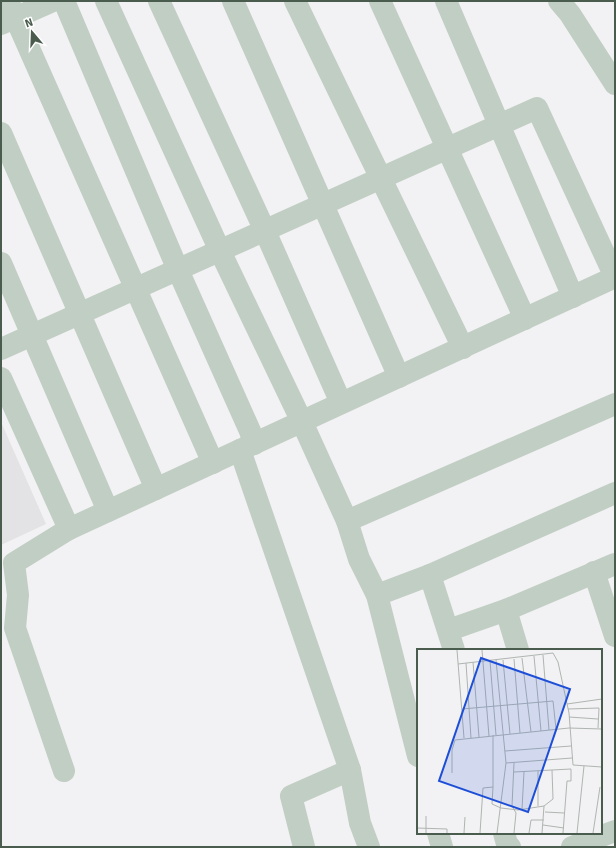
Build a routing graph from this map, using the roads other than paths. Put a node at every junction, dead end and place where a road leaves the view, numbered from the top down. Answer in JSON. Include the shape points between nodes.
{"nodes":[{"id":1,"x":53,"y":1,"type":"edge"},
{"id":2,"x":64,"y":1,"type":"edge"},
{"id":3,"x":106,"y":1,"type":"edge"},
{"id":4,"x":159,"y":1,"type":"edge"},
{"id":5,"x":233,"y":1,"type":"edge"},
{"id":6,"x":295,"y":1,"type":"edge"},
{"id":7,"x":380,"y":1,"type":"edge"},
{"id":8,"x":446,"y":1,"type":"edge"},
{"id":9,"x":559,"y":1,"type":"edge"},
{"id":10,"x":8,"y":14,"type":"edge"},
{"id":11,"x":615,"y":84,"type":"edge"},
{"id":12,"x":500,"y":125,"type":"junction"},
{"id":13,"x":1,"y":133,"type":"edge"},
{"id":14,"x":447,"y":149,"type":"junction"},
{"id":15,"x":381,"y":178,"type":"junction"},
{"id":16,"x":324,"y":204,"type":"junction"},
{"id":17,"x":265,"y":231,"type":"junction"},
{"id":18,"x":220,"y":251,"type":"junction"},
{"id":19,"x":1,"y":263,"type":"edge"},
{"id":20,"x":178,"y":270,"type":"junction"},
{"id":21,"x":615,"y":277,"type":"edge"},
{"id":22,"x":137,"y":289,"type":"junction"},
{"id":23,"x":572,"y":297,"type":"junction"},
{"id":24,"x":80,"y":314,"type":"junction"},
{"id":25,"x":524,"y":319,"type":"junction"},
{"id":26,"x":32,"y":335,"type":"junction"},
{"id":27,"x":463,"y":348,"type":"junction"},
{"id":28,"x":1,"y":349,"type":"edge"},
{"id":29,"x":399,"y":377,"type":"junction"},
{"id":30,"x":1,"y":378,"type":"edge"},
{"id":31,"x":341,"y":404,"type":"junction"},
{"id":32,"x":615,"y":404,"type":"edge"},
{"id":33,"x":302,"y":422,"type":"junction"},
{"id":34,"x":247,"y":447,"type":"junction"},
{"id":35,"x":213,"y":463,"type":"junction"},
{"id":36,"x":156,"y":489,"type":"junction"},
{"id":37,"x":615,"y":493,"type":"edge"},
{"id":38,"x":108,"y":511,"type":"junction"},
{"id":39,"x":347,"y":521,"type":"junction"},
{"id":40,"x":69,"y":529,"type":"junction"},
{"id":41,"x":615,"y":564,"type":"edge"},
{"id":42,"x":594,"y":572,"type":"junction"},
{"id":43,"x":430,"y":575,"type":"junction"},
{"id":44,"x":376,"y":595,"type":"junction"},
{"id":45,"x":506,"y":610,"type":"junction"},
{"id":46,"x":615,"y":636,"type":"edge"},
{"id":47,"x":451,"y":640,"type":"edge"},
{"id":48,"x":518,"y":649,"type":"edge"},
{"id":49,"x":417,"y":752,"type":"edge"},
{"id":50,"x":350,"y":770,"type":"junction"},
{"id":51,"x":64,"y":771,"type":"dead end"},
{"id":52,"x":615,"y":831,"type":"edge"},
{"id":53,"x":438,"y":834,"type":"edge"},
{"id":54,"x":504,"y":834,"type":"edge"},
{"id":55,"x":573,"y":842,"type":"edge"},
{"id":56,"x":304,"y":847,"type":"edge"},
{"id":57,"x":369,"y":847,"type":"edge"},
{"id":58,"x":442,"y":847,"type":"edge"},
{"id":59,"x":510,"y":847,"type":"edge"}],
"edges":[{"from":1,"to":10,"type":"street"},
{"from":2,"to":20,"type":"street"},
{"from":3,"to":18,"type":"street"},
{"from":4,"to":17,"type":"street"},
{"from":5,"to":16,"type":"street"},
{"from":6,"to":15,"type":"street"},
{"from":7,"to":14,"type":"street"},
{"from":8,"to":12,"type":"street"},
{"from":9,"to":11,"type":"street"},
{"from":10,"to":22,"type":"street"},
{"from":12,"to":14,"type":"street"},
{"from":12,"to":21,"type":"street","via":[[537,108]]},
{"from":12,"to":23,"type":"street"},
{"from":13,"to":24,"type":"street"},
{"from":14,"to":15,"type":"street"},
{"from":14,"to":25,"type":"street"},
{"from":15,"to":16,"type":"street"},
{"from":15,"to":27,"type":"street"},
{"from":16,"to":17,"type":"street"},
{"from":16,"to":29,"type":"street"},
{"from":17,"to":18,"type":"street"},
{"from":17,"to":31,"type":"street"},
{"from":18,"to":20,"type":"street"},
{"from":18,"to":33,"type":"street"},
{"from":19,"to":26,"type":"street"},
{"from":20,"to":22,"type":"street"},
{"from":20,"to":34,"type":"street","via":[[250,431]]},
{"from":21,"to":23,"type":"street"},
{"from":22,"to":24,"type":"street"},
{"from":22,"to":35,"type":"street"},
{"from":23,"to":25,"type":"street"},
{"from":24,"to":26,"type":"street"},
{"from":24,"to":36,"type":"street"},
{"from":25,"to":27,"type":"street"},
{"from":26,"to":28,"type":"street"},
{"from":26,"to":38,"type":"street"},
{"from":27,"to":29,"type":"street"},
{"from":29,"to":31,"type":"street"},
{"from":30,"to":40,"type":"street"},
{"from":31,"to":33,"type":"street"},
{"from":32,"to":39,"type":"street"},
{"from":33,"to":34,"type":"street"},
{"from":33,"to":39,"type":"street"},
{"from":34,"to":35,"type":"street"},
{"from":34,"to":50,"type":"street"},
{"from":35,"to":36,"type":"street"},
{"from":36,"to":38,"type":"street"},
{"from":37,"to":43,"type":"street"},
{"from":38,"to":40,"type":"street"},
{"from":39,"to":44,"type":"street","via":[[359,559]]},
{"from":40,"to":51,"type":"street","via":[[14,563],[18,595],[15,628]]},
{"from":41,"to":42,"type":"street"},
{"from":42,"to":45,"type":"street"},
{"from":42,"to":46,"type":"street"},
{"from":43,"to":44,"type":"street"},
{"from":43,"to":47,"type":"street"},
{"from":44,"to":49,"type":"street"},
{"from":45,"to":47,"type":"street"},
{"from":45,"to":48,"type":"street"},
{"from":50,"to":56,"type":"street","via":[[290,796]]},
{"from":50,"to":57,"type":"street","via":[[360,823]]},
{"from":52,"to":55,"type":"street"},
{"from":53,"to":58,"type":"street"},
{"from":54,"to":59,"type":"street"}]}
